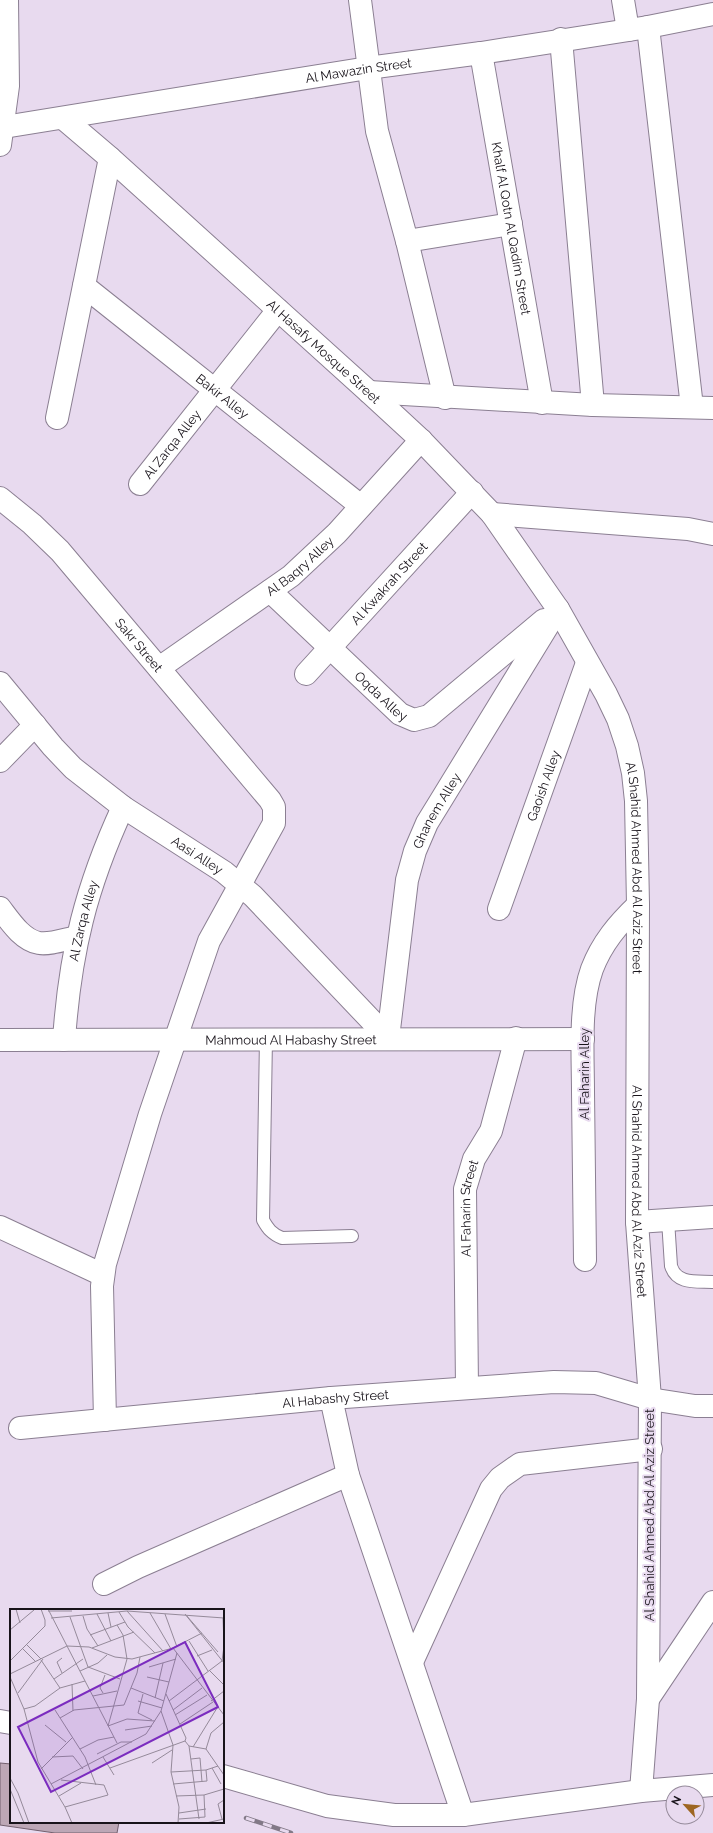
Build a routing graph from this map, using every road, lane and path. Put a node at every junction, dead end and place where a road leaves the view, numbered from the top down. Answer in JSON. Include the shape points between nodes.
{"nodes":[{"id":1,"x":7,"y":0,"type":"edge"},
{"id":2,"x":360,"y":0,"type":"edge"},
{"id":3,"x":623,"y":0,"type":"edge"},
{"id":4,"x":713,"y":14,"type":"edge"},
{"id":5,"x":638,"y":28,"type":"junction"},
{"id":6,"x":561,"y":39,"type":"junction"},
{"id":7,"x":481,"y":53,"type":"junction"},
{"id":8,"x":368,"y":68,"type":"junction"},
{"id":9,"x":4,"y":85,"type":"edge"},
{"id":10,"x":63,"y":118,"type":"junction"},
{"id":11,"x":2,"y":136,"type":"edge"},
{"id":12,"x":110,"y":158,"type":"junction"},
{"id":13,"x":511,"y":224,"type":"junction"},
{"id":14,"x":407,"y":241,"type":"junction"},
{"id":15,"x":84,"y":286,"type":"junction"},
{"id":16,"x":278,"y":310,"type":"junction"},
{"id":17,"x":215,"y":390,"type":"junction"},
{"id":18,"x":369,"y":392,"type":"junction"},
{"id":19,"x":445,"y":398,"type":"junction"},
{"id":20,"x":542,"y":403,"type":"junction"},
{"id":21,"x":594,"y":405,"type":"junction"},
{"id":22,"x":703,"y":407,"type":"edge"},
{"id":23,"x":57,"y":418,"type":"dead end"},
{"id":24,"x":421,"y":440,"type":"junction"},
{"id":25,"x":140,"y":484,"type":"dead end"},
{"id":26,"x":472,"y":492,"type":"junction"},
{"id":27,"x":0,"y":498,"type":"edge"},
{"id":28,"x":360,"y":506,"type":"junction"},
{"id":29,"x":492,"y":514,"type":"junction"},
{"id":30,"x":713,"y":534,"type":"edge"},
{"id":31,"x":270,"y":591,"type":"junction"},
{"id":32,"x":558,"y":609,"type":"junction"},
{"id":33,"x":329,"y":648,"type":"junction"},
{"id":34,"x":587,"y":663,"type":"junction"},
{"id":35,"x":159,"y":668,"type":"junction"},
{"id":36,"x":306,"y":674,"type":"dead end"},
{"id":37,"x":0,"y":683,"type":"edge"},
{"id":38,"x":35,"y":725,"type":"junction"},
{"id":39,"x":0,"y":761,"type":"edge"},
{"id":40,"x":123,"y":807,"type":"junction"},
{"id":41,"x":239,"y":885,"type":"junction"},
{"id":42,"x":638,"y":905,"type":"junction"},
{"id":43,"x":0,"y":908,"type":"edge"},
{"id":44,"x":499,"y":909,"type":"dead end"},
{"id":45,"x":77,"y":937,"type":"junction"},
{"id":46,"x":266,"y":1038,"type":"junction"},
{"id":47,"x":388,"y":1038,"type":"junction"},
{"id":48,"x":516,"y":1038,"type":"junction"},
{"id":49,"x":583,"y":1038,"type":"junction"},
{"id":50,"x":0,"y":1040,"type":"edge"},
{"id":51,"x":64,"y":1040,"type":"junction"},
{"id":52,"x":175,"y":1040,"type":"junction"},
{"id":53,"x":713,"y":1216,"type":"edge"},
{"id":54,"x":668,"y":1220,"type":"junction"},
{"id":55,"x":637,"y":1222,"type":"junction"},
{"id":56,"x":0,"y":1227,"type":"edge"},
{"id":57,"x":352,"y":1236,"type":"dead end"},
{"id":58,"x":585,"y":1260,"type":"dead end"},
{"id":59,"x":103,"y":1276,"type":"junction"},
{"id":60,"x":713,"y":1282,"type":"edge"},
{"id":61,"x":467,"y":1388,"type":"junction"},
{"id":62,"x":331,"y":1398,"type":"junction"},
{"id":63,"x":650,"y":1399,"type":"junction"},
{"id":64,"x":713,"y":1406,"type":"edge"},
{"id":65,"x":105,"y":1420,"type":"junction"},
{"id":66,"x":20,"y":1428,"type":"dead end"},
{"id":67,"x":651,"y":1449,"type":"junction"},
{"id":68,"x":348,"y":1475,"type":"junction"},
{"id":69,"x":104,"y":1584,"type":"dead end"},
{"id":70,"x":713,"y":1602,"type":"edge"},
{"id":71,"x":412,"y":1662,"type":"junction"},
{"id":72,"x":648,"y":1699,"type":"junction"},
{"id":73,"x":0,"y":1721,"type":"edge"},
{"id":74,"x":10,"y":1723,"type":"edge"},
{"id":75,"x":224,"y":1776,"type":"edge"},
{"id":76,"x":713,"y":1785,"type":"edge"},
{"id":77,"x":642,"y":1792,"type":"junction"},
{"id":78,"x":463,"y":1815,"type":"junction"}],
"edges":[{"from":1,"to":9,"type":"street"},
{"from":2,"to":8,"type":"street"},
{"from":3,"to":5,"type":"street"},
{"from":4,"to":5,"type":"street","name":"Al Mawazin Street"},
{"from":5,"to":6,"type":"street","name":"Al Mawazin Street"},
{"from":5,"to":22,"type":"street"},
{"from":6,"to":7,"type":"street","name":"Al Mawazin Street"},
{"from":6,"to":21,"type":"street"},
{"from":7,"to":8,"type":"street","name":"Al Mawazin Street"},
{"from":7,"to":13,"type":"street","name":"Khalf Al Qotn Al Qadim Street"},
{"from":8,"to":10,"type":"street","name":"Al Mawazin Street"},
{"from":8,"to":14,"type":"street","via":[[377,131]]},
{"from":9,"to":11,"type":"street"},
{"from":10,"to":11,"type":"street","name":"Al Mawazin Street"},
{"from":10,"to":12,"type":"street","name":"Al Hasafy Mosque Street"},
{"from":12,"to":15,"type":"street"},
{"from":12,"to":16,"type":"street","name":"Al Hasafy Mosque Street"},
{"from":13,"to":14,"type":"street"},
{"from":13,"to":20,"type":"street","name":"Khalf Al Qotn Al Qadim Street"},
{"from":14,"to":19,"type":"street"},
{"from":15,"to":17,"type":"street","name":"Bakir Alley"},
{"from":15,"to":23,"type":"street"},
{"from":16,"to":17,"type":"street","name":"Al Zarqa Alley"},
{"from":16,"to":18,"type":"street","name":"Al Hasafy Mosque Street"},
{"from":17,"to":25,"type":"street","name":"Al Zarqa Alley"},
{"from":17,"to":28,"type":"street","name":"Bakir Alley"},
{"from":18,"to":19,"type":"street"},
{"from":18,"to":24,"type":"street","name":"Al Hasafy Mosque Street"},
{"from":19,"to":20,"type":"street"},
{"from":20,"to":21,"type":"street"},
{"from":21,"to":22,"type":"street"},
{"from":24,"to":26,"type":"street","name":"Al Hasafy Mosque Street"},
{"from":24,"to":28,"type":"street","name":"Al Baqry Alley"},
{"from":26,"to":29,"type":"street","name":"Al Hasafy Mosque Street"},
{"from":26,"to":33,"type":"street","name":"Al Kwakrah Street"},
{"from":27,"to":35,"type":"street","name":"Sakr Street","via":[[60,551]]},
{"from":28,"to":31,"type":"street","name":"Al Baqry Alley","via":[[311,558]]},
{"from":29,"to":30,"type":"street","via":[[688,529]]},
{"from":29,"to":32,"type":"street","name":"Al Hasafy Mosque Street"},
{"from":31,"to":33,"type":"street","name":"Oqda Alley"},
{"from":31,"to":35,"type":"street","name":"Al Baqry Alley"},
{"from":32,"to":33,"type":"street","name":"Oqda Alley","via":[[429,716],[422,719],[406,718],[400,714]]},
{"from":32,"to":34,"type":"street","name":"Al Shahid Ahmed Abd Al Aziz Street"},
{"from":32,"to":47,"type":"street","name":"Ghanem Alley","via":[[427,823],[415,851],[407,880]]},
{"from":33,"to":36,"type":"street","name":"Al Kwakrah Street"},
{"from":34,"to":42,"type":"street","name":"Al Shahid Ahmed Abd Al Aziz Street","via":[[618,719],[633,773]]},
{"from":34,"to":44,"type":"street","name":"Gaoish Alley"},
{"from":35,"to":41,"type":"street","name":"Sakr Street","via":[[274,807],[274,823]]},
{"from":37,"to":38,"type":"street","name":"Aasi Alley"},
{"from":38,"to":39,"type":"street"},
{"from":38,"to":40,"type":"street","name":"Aasi Alley","via":[[73,768]]},
{"from":40,"to":41,"type":"street","name":"Aasi Alley","via":[[224,872]]},
{"from":40,"to":45,"type":"street","name":"Al Zarqa Alley","via":[[92,882]]},
{"from":41,"to":47,"type":"street","name":"Aasi Alley","via":[[253,896]]},
{"from":41,"to":52,"type":"street","via":[[210,942]]},
{"from":42,"to":49,"type":"street","name":"Al Faharin Alley","via":[[618,924],[603,945],[592,970],[586,996]]},
{"from":42,"to":55,"type":"street","name":"Al Shahid Ahmed Abd Al Aziz Street"},
{"from":43,"to":45,"type":"street","via":[[18,931],[40,944]]},
{"from":45,"to":51,"type":"street","name":"Al Zarqa Alley","via":[[66,1000]]},
{"from":46,"to":47,"type":"street","name":"Mahmoud Al Habashy Street"},
{"from":46,"to":52,"type":"street","name":"Mahmoud Al Habashy Street"},
{"from":46,"to":57,"type":"lane","via":[[263,1220],[274,1235],[282,1238]]},
{"from":47,"to":48,"type":"street","name":"Mahmoud Al Habashy Street"},
{"from":48,"to":49,"type":"street","name":"Mahmoud Al Habashy Street"},
{"from":48,"to":61,"type":"street","name":"Al Faharin Street","via":[[491,1131],[474,1159],[465,1189]]},
{"from":49,"to":58,"type":"street","name":"Al Faharin Alley"},
{"from":50,"to":51,"type":"street","name":"Mahmoud Al Habashy Street"},
{"from":51,"to":52,"type":"street","name":"Mahmoud Al Habashy Street"},
{"from":52,"to":59,"type":"street","via":[[150,1114]]},
{"from":53,"to":54,"type":"street"},
{"from":54,"to":55,"type":"street"},
{"from":54,"to":60,"type":"lane","via":[[671,1266],[674,1273],[679,1279],[686,1281]]},
{"from":55,"to":63,"type":"street","name":"Al Shahid Ahmed Abd Al Aziz Street"},
{"from":56,"to":59,"type":"street"},
{"from":59,"to":65,"type":"street"},
{"from":61,"to":62,"type":"street","name":"Al Habashy Street"},
{"from":61,"to":63,"type":"street","name":"Al Habashy Street","via":[[554,1382],[596,1383]]},
{"from":62,"to":65,"type":"street","name":"Al Habashy Street"},
{"from":62,"to":68,"type":"street"},
{"from":63,"to":64,"type":"street","name":"Al Habashy Street"},
{"from":63,"to":67,"type":"street","name":"Al Shahid Ahmed Abd Al Aziz Street"},
{"from":65,"to":66,"type":"street","name":"Al Habashy Street"},
{"from":67,"to":71,"type":"street","via":[[520,1464],[500,1478],[491,1489]]},
{"from":67,"to":72,"type":"street","name":"Al Shahid Ahmed Abd Al Aziz Street"},
{"from":68,"to":69,"type":"street"},
{"from":68,"to":71,"type":"street"},
{"from":70,"to":72,"type":"street"},
{"from":71,"to":78,"type":"street"},
{"from":72,"to":77,"type":"street","name":"Al Shahid Ahmed Abd Al Aziz Street"},
{"from":73,"to":74,"type":"street"},
{"from":75,"to":78,"type":"street","via":[[327,1806],[350,1810],[394,1815]]},
{"from":76,"to":77,"type":"street"},
{"from":77,"to":78,"type":"street"}]}
